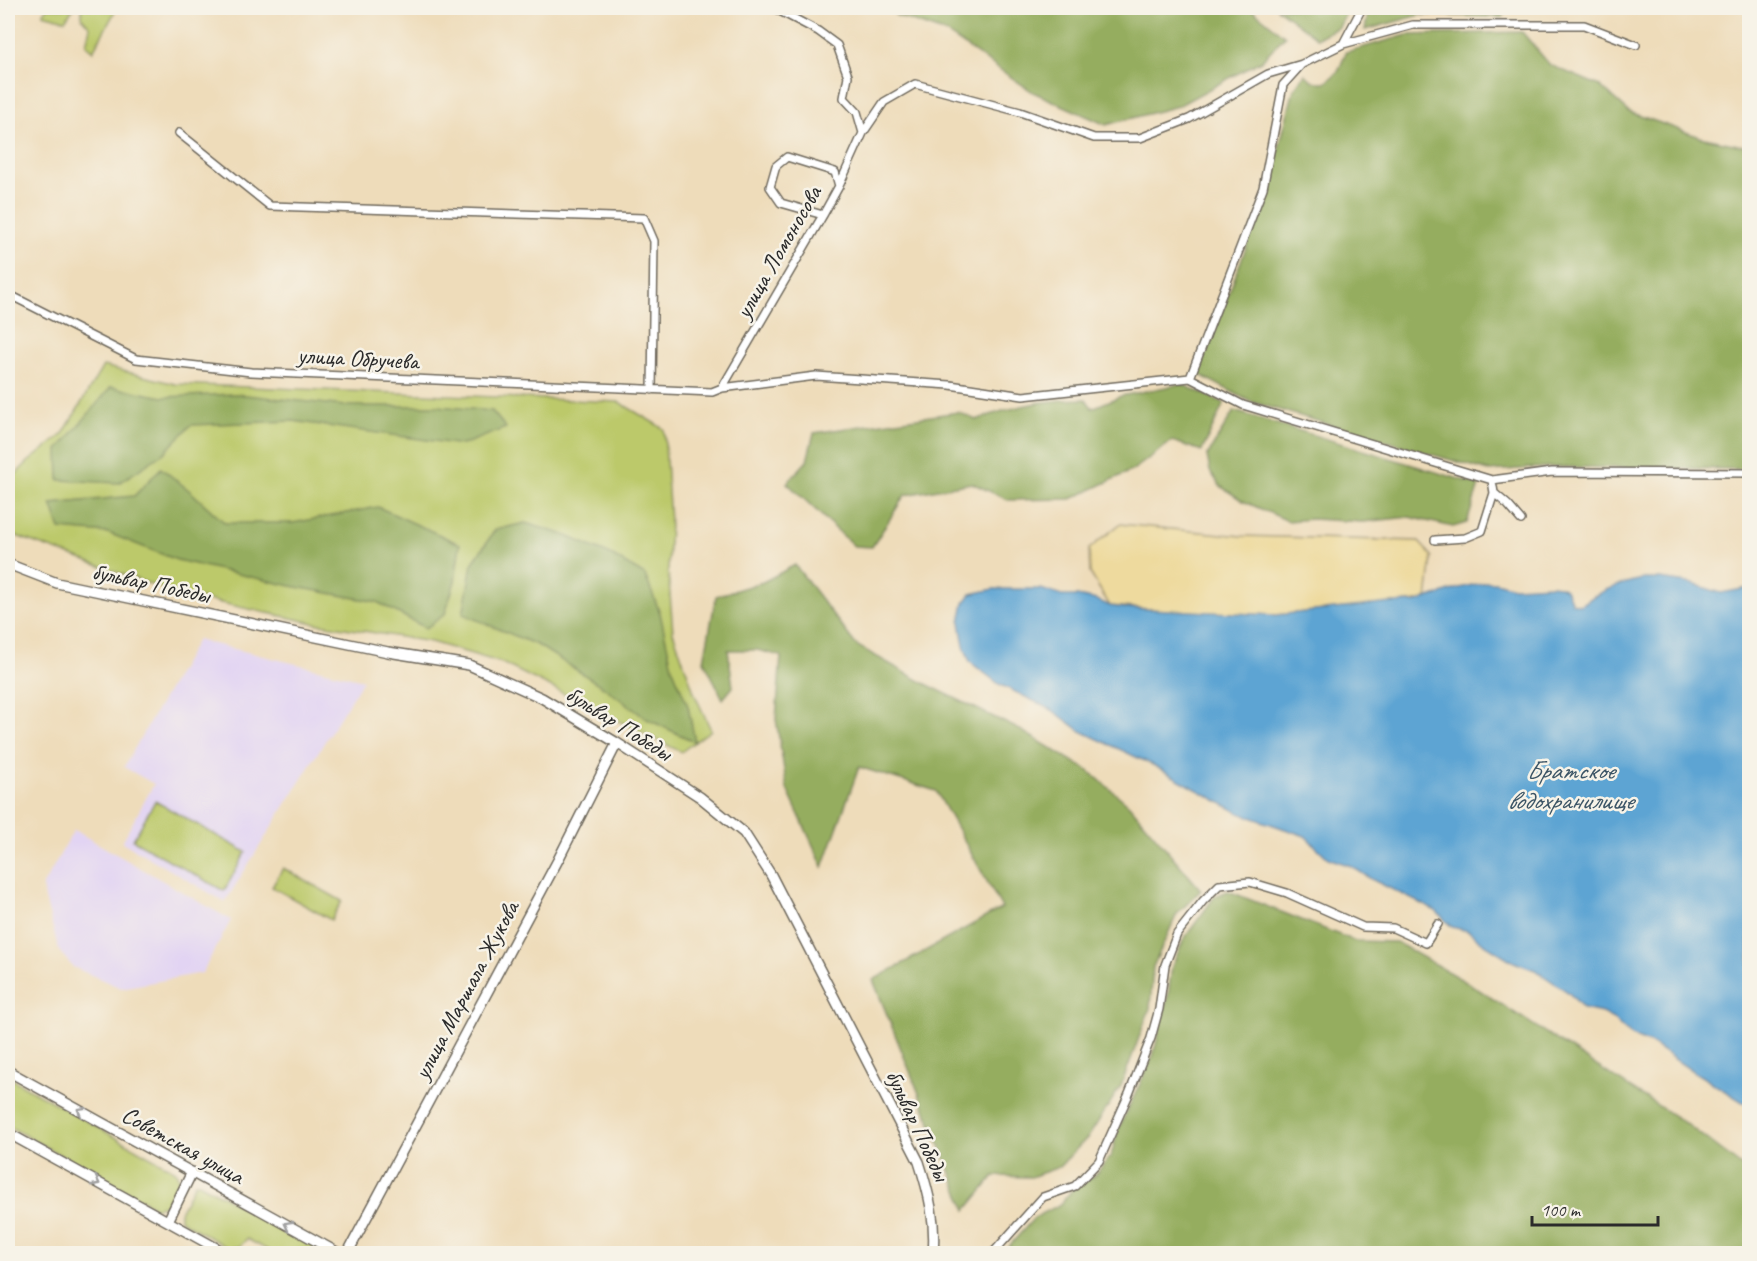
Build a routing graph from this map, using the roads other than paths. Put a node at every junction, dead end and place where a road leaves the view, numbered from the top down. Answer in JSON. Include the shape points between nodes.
{"nodes":[{"id":1,"x":774,"y":8,"type":"edge"},
{"id":2,"x":1362,"y":8,"type":"edge"},
{"id":3,"x":1342,"y":44,"type":"junction"},
{"id":4,"x":1636,"y":45,"type":"dead end"},
{"id":5,"x":1302,"y":64,"type":"junction"},
{"id":6,"x":179,"y":133,"type":"dead end"},
{"id":7,"x":862,"y":134,"type":"junction"},
{"id":8,"x":839,"y":186,"type":"junction"},
{"id":9,"x":823,"y":215,"type":"junction"},
{"id":10,"x":8,"y":294,"type":"edge"},
{"id":11,"x":1190,"y":378,"type":"junction"},
{"id":12,"x":722,"y":387,"type":"junction"},
{"id":13,"x":652,"y":390,"type":"junction"},
{"id":14,"x":1749,"y":474,"type":"edge"},
{"id":15,"x":1492,"y":480,"type":"junction"},
{"id":16,"x":1494,"y":493,"type":"junction"},
{"id":17,"x":1521,"y":520,"type":"dead end"},
{"id":18,"x":1435,"y":540,"type":"dead end"},
{"id":19,"x":8,"y":564,"type":"edge"},
{"id":20,"x":617,"y":743,"type":"junction"},
{"id":21,"x":1438,"y":924,"type":"dead end"},
{"id":22,"x":8,"y":1071,"type":"edge"},
{"id":23,"x":8,"y":1133,"type":"edge"},
{"id":24,"x":192,"y":1172,"type":"junction"},
{"id":25,"x":168,"y":1221,"type":"junction"},
{"id":26,"x":227,"y":1254,"type":"edge"},
{"id":27,"x":340,"y":1254,"type":"edge"},
{"id":28,"x":346,"y":1254,"type":"edge"},
{"id":29,"x":933,"y":1254,"type":"edge"},
{"id":30,"x":992,"y":1254,"type":"edge"}],
"edges":[{"from":1,"to":7,"type":"street","via":[[837,45],[848,76],[844,98],[857,112]]},
{"from":2,"to":3,"type":"street"},
{"from":3,"to":4,"type":"street","via":[[1413,25],[1584,25]]},
{"from":3,"to":5,"type":"street"},
{"from":5,"to":7,"type":"street","name":"улица Ломоносова","via":[[1268,74],[1189,119],[1140,138],[1094,138],[1020,112],[915,84],[884,102]]},
{"from":5,"to":11,"type":"street","via":[[1283,86],[1263,188]]},
{"from":6,"to":13,"type":"street","via":[[270,206],[644,218],[654,241]]},
{"from":7,"to":8,"type":"street","name":"улица Ломоносова"},
{"from":8,"to":9,"type":"street","name":"улица Ломоносова"},
{"from":8,"to":9,"type":"street","via":[[835,172],[810,162],[787,157],[776,166],[770,187],[781,203]]},
{"from":9,"to":12,"type":"street","name":"улица Ломоносова"},
{"from":10,"to":13,"type":"street","name":"улица Обручева","via":[[136,359],[250,372]]},
{"from":11,"to":12,"type":"street","name":"улица Обручева","via":[[1023,396],[950,385],[816,376]]},
{"from":11,"to":15,"type":"street","via":[[1243,405]]},
{"from":12,"to":13,"type":"street","name":"улица Обручева","via":[[712,392]]},
{"from":14,"to":15,"type":"street","via":[[1552,472]]},
{"from":15,"to":16,"type":"street"},
{"from":16,"to":17,"type":"street"},
{"from":16,"to":18,"type":"street","via":[[1482,531],[1465,538]]},
{"from":19,"to":20,"type":"street","name":"бульвар Победы","via":[[57,583],[388,652],[469,665],[542,698]]},
{"from":20,"to":28,"type":"street","name":"улица Маршала Жукова"},
{"from":20,"to":29,"type":"street","name":"бульвар Победы","via":[[700,797],[744,833],[771,875],[919,1162],[933,1215]]},
{"from":21,"to":30,"type":"street","via":[[1426,943],[1393,927],[1363,927],[1287,893],[1250,882],[1219,885],[1177,934],[1165,965],[1151,1038],[1099,1161],[1075,1186],[1043,1197]]},
{"from":24,"to":22,"type":"street","name":"Советская улица","one_way":true},
{"from":23,"to":25,"type":"street","one_way":true},
{"from":24,"to":25,"type":"street"},
{"from":27,"to":24,"type":"street","name":"Советская улица","one_way":true},
{"from":25,"to":26,"type":"street"}]}
